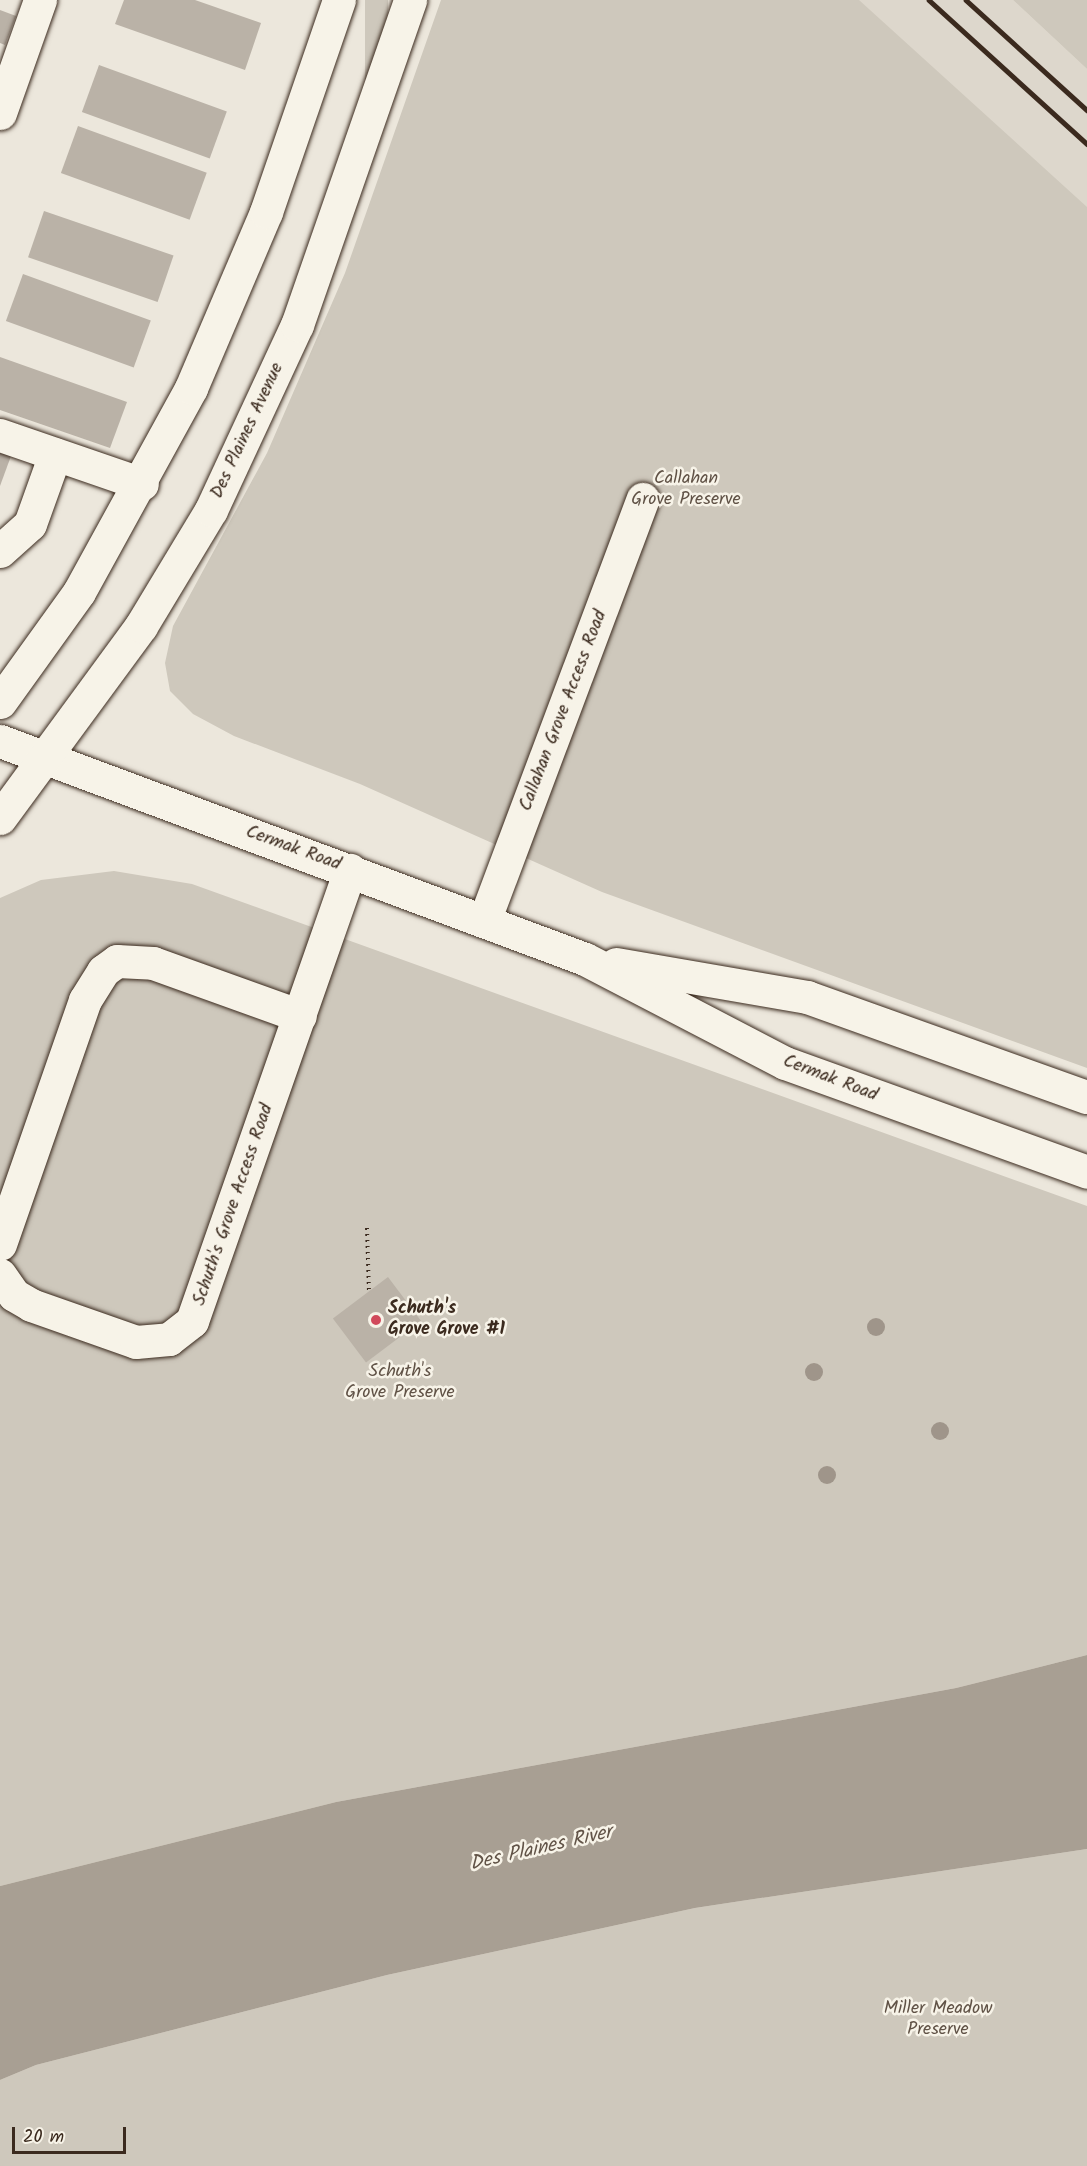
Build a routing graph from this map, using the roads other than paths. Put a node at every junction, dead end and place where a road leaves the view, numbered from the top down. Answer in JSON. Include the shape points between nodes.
{"nodes":[{"id":1,"x":40,"y":0,"type":"edge"},
{"id":2,"x":339,"y":0,"type":"edge"},
{"id":3,"x":410,"y":0,"type":"edge"},
{"id":4,"x":0,"y":113,"type":"edge"},
{"id":5,"x":0,"y":435,"type":"edge"},
{"id":6,"x":55,"y":454,"type":"junction"},
{"id":7,"x":142,"y":484,"type":"junction"},
{"id":8,"x":643,"y":500,"type":"dead end"},
{"id":9,"x":0,"y":551,"type":"edge"},
{"id":10,"x":0,"y":702,"type":"edge"},
{"id":11,"x":0,"y":741,"type":"edge"},
{"id":12,"x":45,"y":756,"type":"junction"},
{"id":13,"x":0,"y":818,"type":"edge"},
{"id":14,"x":350,"y":870,"type":"junction"},
{"id":15,"x":484,"y":921,"type":"junction"},
{"id":16,"x":585,"y":959,"type":"junction"},
{"id":17,"x":300,"y":1016,"type":"junction"},
{"id":18,"x":1087,"y":1097,"type":"edge"},
{"id":19,"x":1087,"y":1172,"type":"edge"},
{"id":20,"x":0,"y":1244,"type":"edge"},
{"id":21,"x":0,"y":1275,"type":"edge"}],
"edges":[{"from":1,"to":4,"type":"main road"},
{"from":2,"to":7,"type":"main road","via":[[258,233]]},
{"from":3,"to":12,"type":"main road","name":"Des Plaines Avenue","via":[[334,231],[258,412],[211,510],[141,626]]},
{"from":5,"to":6,"type":"main road"},
{"from":6,"to":7,"type":"main road"},
{"from":6,"to":9,"type":"main road","via":[[30,524]]},
{"from":7,"to":10,"type":"main road","via":[[79,592]]},
{"from":8,"to":15,"type":"main road","name":"Callahan Grove Access Road"},
{"from":11,"to":12,"type":"main road","name":"Cermak Road"},
{"from":12,"to":13,"type":"main road","name":"Des Plaines Avenue"},
{"from":12,"to":14,"type":"main road","name":"Cermak Road"},
{"from":14,"to":15,"type":"main road","name":"Cermak Road"},
{"from":14,"to":17,"type":"main road","name":"Schuth's Grove Access Road"},
{"from":15,"to":16,"type":"main road","name":"Cermak Road"},
{"from":16,"to":18,"type":"main road","name":"Cermak Road","via":[[807,997]]},
{"from":16,"to":19,"type":"main road","name":"Cermak Road","via":[[785,1063]]},
{"from":17,"to":20,"type":"main road","via":[[153,963],[117,961],[103,971],[85,1000]]},
{"from":17,"to":21,"type":"main road","name":"Schuth's Grove Access Road","via":[[198,1308],[183,1332],[169,1340],[136,1342],[31,1305],[14,1295]]}]}
